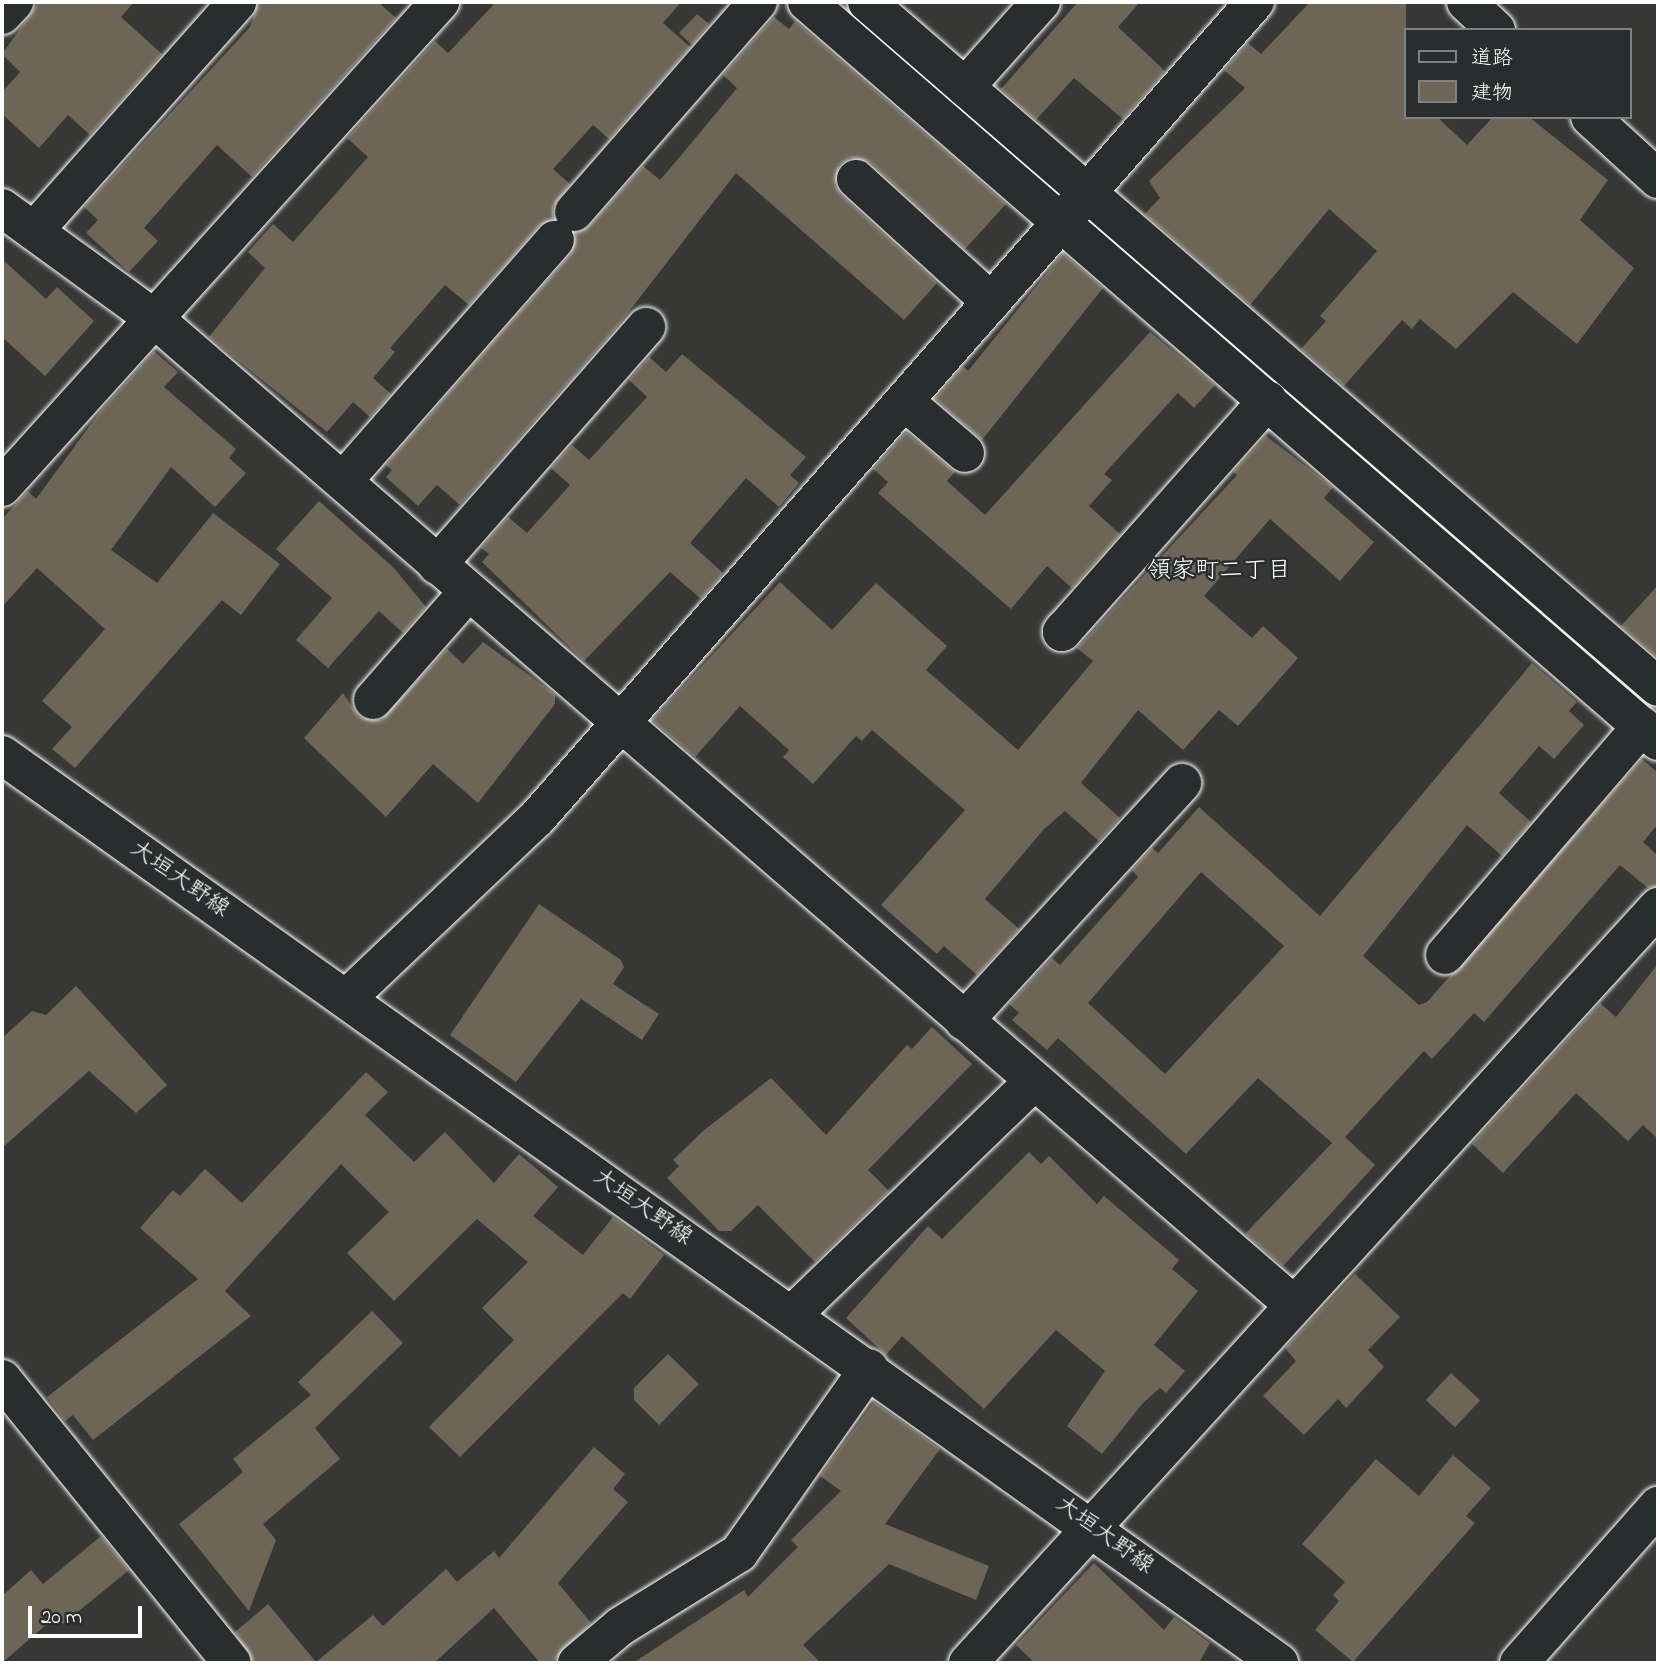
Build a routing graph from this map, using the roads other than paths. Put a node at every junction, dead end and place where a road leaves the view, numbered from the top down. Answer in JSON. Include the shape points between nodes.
{"nodes":[{"id":1,"x":14,"y":2,"type":"edge"},
{"id":2,"x":237,"y":2,"type":"edge"},
{"id":3,"x":438,"y":2,"type":"edge"},
{"id":4,"x":758,"y":2,"type":"edge"},
{"id":5,"x":807,"y":2,"type":"edge"},
{"id":6,"x":867,"y":2,"type":"edge"},
{"id":7,"x":1041,"y":2,"type":"edge"},
{"id":8,"x":1255,"y":2,"type":"edge"},
{"id":9,"x":1466,"y":2,"type":"edge"},
{"id":10,"x":2,"y":15,"type":"edge"},
{"id":11,"x":1494,"y":28,"type":"edge"},
{"id":12,"x":965,"y":87,"type":"junction"},
{"id":13,"x":1592,"y":119,"type":"edge"},
{"id":14,"x":856,"y":179,"type":"dead end"},
{"id":15,"x":1658,"y":179,"type":"edge"},
{"id":16,"x":1074,"y":207,"type":"junction"},
{"id":17,"x":2,"y":208,"type":"edge"},
{"id":18,"x":34,"y":232,"type":"junction"},
{"id":19,"x":991,"y":302,"type":"junction"},
{"id":20,"x":156,"y":320,"type":"junction"},
{"id":21,"x":646,"y":327,"type":"dead end"},
{"id":22,"x":1268,"y":400,"type":"junction"},
{"id":23,"x":904,"y":401,"type":"junction"},
{"id":24,"x":965,"y":453,"type":"dead end"},
{"id":25,"x":343,"y":481,"type":"junction"},
{"id":26,"x":2,"y":487,"type":"edge"},
{"id":27,"x":437,"y":565,"type":"junction"},
{"id":28,"x":468,"y":592,"type":"junction"},
{"id":29,"x":1065,"y":628,"type":"dead end"},
{"id":30,"x":1658,"y":687,"type":"edge"},
{"id":31,"x":373,"y":700,"type":"dead end"},
{"id":32,"x":620,"y":725,"type":"junction"},
{"id":33,"x":1650,"y":734,"type":"edge"},
{"id":34,"x":2,"y":755,"type":"edge"},
{"id":35,"x":1182,"y":783,"type":"dead end"},
{"id":36,"x":1658,"y":907,"type":"edge"},
{"id":37,"x":1444,"y":955,"type":"dead end"},
{"id":38,"x":346,"y":999,"type":"junction"},
{"id":39,"x":964,"y":1021,"type":"junction"},
{"id":40,"x":1034,"y":1081,"type":"junction"},
{"id":41,"x":1294,"y":1305,"type":"junction"},
{"id":42,"x":793,"y":1314,"type":"junction"},
{"id":43,"x":869,"y":1368,"type":"junction"},
{"id":44,"x":2,"y":1379,"type":"edge"},
{"id":45,"x":1658,"y":1507,"type":"edge"},
{"id":46,"x":1089,"y":1524,"type":"junction"},
{"id":47,"x":232,"y":1663,"type":"edge"},
{"id":48,"x":577,"y":1663,"type":"edge"},
{"id":49,"x":968,"y":1663,"type":"edge"},
{"id":50,"x":1279,"y":1663,"type":"edge"},
{"id":51,"x":1519,"y":1663,"type":"edge"}],
"edges":[{"from":1,"to":10,"type":"street"},
{"from":2,"to":18,"type":"street"},
{"from":3,"to":20,"type":"street"},
{"from":4,"to":25,"type":"street"},
{"from":5,"to":16,"type":"street"},
{"from":6,"to":12,"type":"street"},
{"from":7,"to":12,"type":"street"},
{"from":8,"to":16,"type":"street"},
{"from":9,"to":11,"type":"street"},
{"from":12,"to":16,"type":"street"},
{"from":13,"to":15,"type":"street"},
{"from":14,"to":19,"type":"street"},
{"from":16,"to":19,"type":"street"},
{"from":16,"to":22,"type":"street"},
{"from":16,"to":30,"type":"street"},
{"from":17,"to":18,"type":"street"},
{"from":18,"to":20,"type":"street"},
{"from":19,"to":23,"type":"street"},
{"from":20,"to":25,"type":"street"},
{"from":20,"to":26,"type":"street"},
{"from":21,"to":27,"type":"street"},
{"from":22,"to":29,"type":"street","via":[[1062,632]]},
{"from":22,"to":33,"type":"street"},
{"from":23,"to":24,"type":"street"},
{"from":23,"to":32,"type":"street"},
{"from":25,"to":27,"type":"street"},
{"from":27,"to":28,"type":"street"},
{"from":28,"to":31,"type":"street"},
{"from":28,"to":32,"type":"street"},
{"from":32,"to":38,"type":"street","via":[[537,818]]},
{"from":32,"to":39,"type":"street"},
{"from":33,"to":37,"type":"street"},
{"from":34,"to":38,"type":"street","name":"大垣大野線"},
{"from":35,"to":39,"type":"street"},
{"from":36,"to":41,"type":"street"},
{"from":38,"to":42,"type":"street","name":"大垣大野線"},
{"from":39,"to":40,"type":"street"},
{"from":40,"to":41,"type":"street"},
{"from":40,"to":42,"type":"street"},
{"from":41,"to":46,"type":"street"},
{"from":42,"to":43,"type":"street","name":"大垣大野線"},
{"from":43,"to":46,"type":"street","name":"大垣大野線"},
{"from":43,"to":48,"type":"street","via":[[739,1553],[621,1626]]},
{"from":44,"to":47,"type":"street"},
{"from":45,"to":51,"type":"street"},
{"from":46,"to":49,"type":"street"},
{"from":46,"to":50,"type":"street","name":"大垣大野線"}]}
